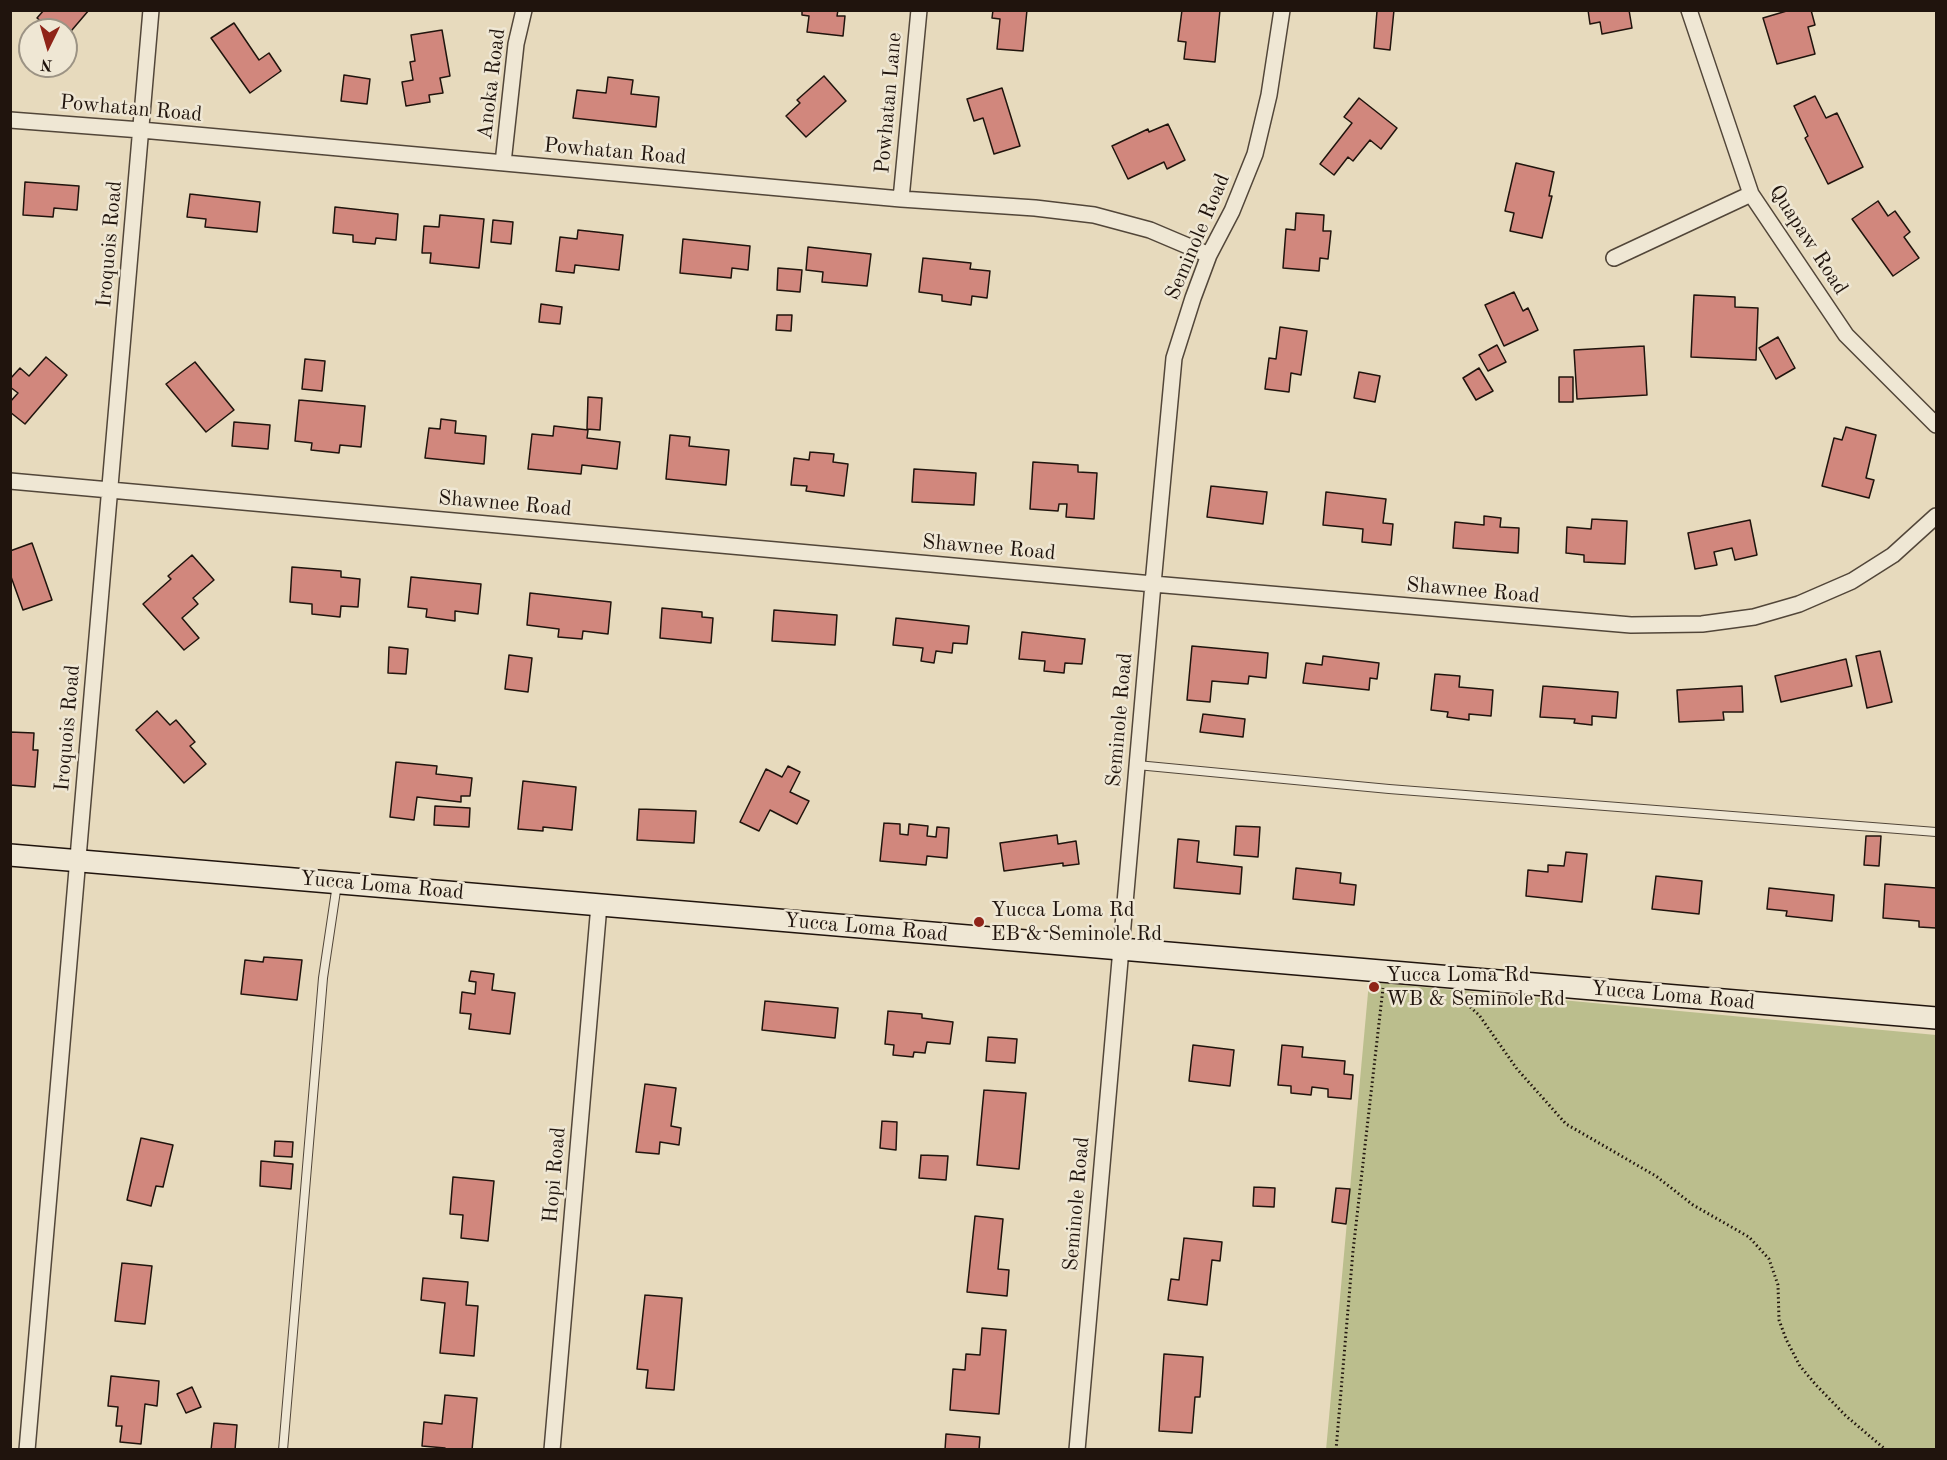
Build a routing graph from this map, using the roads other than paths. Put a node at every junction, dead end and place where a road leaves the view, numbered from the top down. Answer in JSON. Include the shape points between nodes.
{"nodes":[{"id":1,"x":151,"y":10,"type":"edge"},
{"id":2,"x":524,"y":10,"type":"edge"},
{"id":3,"x":919,"y":10,"type":"edge"},
{"id":4,"x":1282,"y":10,"type":"edge"},
{"id":5,"x":1689,"y":10,"type":"edge"},
{"id":6,"x":10,"y":120,"type":"edge"},
{"id":7,"x":141,"y":130,"type":"junction"},
{"id":8,"x":503,"y":163,"type":"junction"},
{"id":9,"x":1751,"y":194,"type":"junction"},
{"id":10,"x":901,"y":199,"type":"junction"},
{"id":11,"x":1209,"y":255,"type":"junction"},
{"id":12,"x":1614,"y":258,"type":"dead end"},
{"id":13,"x":1936,"y":425,"type":"edge"},
{"id":14,"x":10,"y":481,"type":"edge"},
{"id":15,"x":111,"y":490,"type":"junction"},
{"id":16,"x":1936,"y":516,"type":"edge"},
{"id":17,"x":1153,"y":584,"type":"junction"},
{"id":18,"x":1137,"y":765,"type":"junction"},
{"id":19,"x":1936,"y":832,"type":"edge"},
{"id":20,"x":10,"y":855,"type":"edge"},
{"id":21,"x":76,"y":860,"type":"junction"},
{"id":22,"x":338,"y":883,"type":"junction"},
{"id":23,"x":599,"y":905,"type":"junction"},
{"id":24,"x":1120,"y":949,"type":"junction"},
{"id":25,"x":1936,"y":1018,"type":"edge"},
{"id":26,"x":27,"y":1449,"type":"edge"},
{"id":27,"x":283,"y":1449,"type":"edge"},
{"id":28,"x":552,"y":1449,"type":"edge"},
{"id":29,"x":1077,"y":1449,"type":"edge"}],
"edges":[{"from":1,"to":7,"type":"street","name":"Iroquois Road"},
{"from":2,"to":8,"type":"street","name":"Anoka Road","via":[[516,44]]},
{"from":3,"to":10,"type":"street","name":"Powhatan Lane"},
{"from":4,"to":11,"type":"street","name":"Seminole Road","via":[[1255,154]]},
{"from":5,"to":9,"type":"street","name":"Quapaw Road"},
{"from":6,"to":7,"type":"street","name":"Powhatan Road"},
{"from":7,"to":8,"type":"street","name":"Powhatan Road"},
{"from":7,"to":15,"type":"street","name":"Iroquois Road"},
{"from":8,"to":10,"type":"street","name":"Powhatan Road"},
{"from":9,"to":12,"type":"street"},
{"from":9,"to":13,"type":"street","name":"Quapaw Road","via":[[1846,335]]},
{"from":10,"to":11,"type":"street","name":"Powhatan Road","via":[[1094,215],[1150,230]]},
{"from":11,"to":17,"type":"street","name":"Seminole Road","via":[[1174,358]]},
{"from":14,"to":15,"type":"street","name":"Shawnee Road"},
{"from":15,"to":17,"type":"street","name":"Shawnee Road"},
{"from":15,"to":21,"type":"street","name":"Iroquois Road"},
{"from":16,"to":17,"type":"street","name":"Shawnee Road","via":[[1893,555],[1852,581],[1799,604],[1755,617],[1702,624],[1631,625]]},
{"from":17,"to":18,"type":"street","name":"Seminole Road"},
{"from":18,"to":19,"type":"lane"},
{"from":18,"to":24,"type":"street","name":"Seminole Road"},
{"from":20,"to":21,"type":"main road","name":"Yucca Loma Road"},
{"from":21,"to":22,"type":"main road","name":"Yucca Loma Road"},
{"from":21,"to":26,"type":"street","name":"Iroquois Road"},
{"from":22,"to":23,"type":"main road","name":"Yucca Loma Road"},
{"from":22,"to":27,"type":"lane","via":[[322,978]]},
{"from":23,"to":24,"type":"main road","name":"Yucca Loma Road"},
{"from":23,"to":28,"type":"street","name":"Hopi Road"},
{"from":24,"to":25,"type":"main road","name":"Yucca Loma Road"},
{"from":24,"to":29,"type":"street","name":"Seminole Road"}]}
